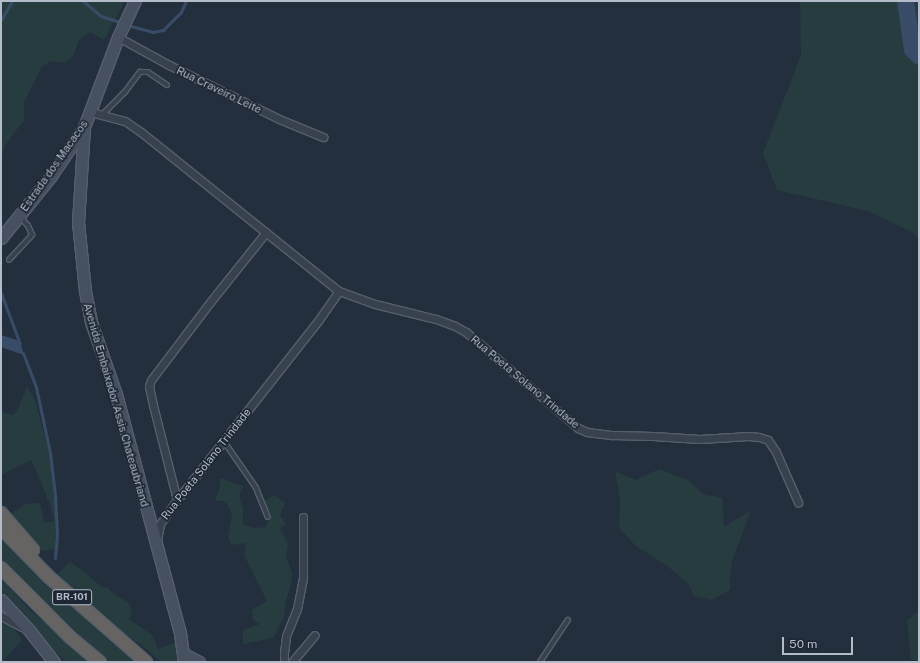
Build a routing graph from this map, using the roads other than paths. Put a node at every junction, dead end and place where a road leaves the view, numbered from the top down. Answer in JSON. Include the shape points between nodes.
{"nodes":[{"id":1,"x":135,"y":1,"type":"edge"},
{"id":2,"x":120,"y":33,"type":"junction"},
{"id":3,"x":167,"y":85,"type":"dead end"},
{"id":4,"x":96,"y":114,"type":"junction"},
{"id":5,"x":84,"y":127,"type":"junction"},
{"id":6,"x":323,"y":137,"type":"dead end"},
{"id":7,"x":19,"y":217,"type":"junction"},
{"id":8,"x":266,"y":232,"type":"junction"},
{"id":9,"x":1,"y":238,"type":"edge"},
{"id":10,"x":9,"y":260,"type":"dead end"},
{"id":11,"x":339,"y":291,"type":"junction"},
{"id":12,"x":224,"y":440,"type":"junction"},
{"id":13,"x":177,"y":500,"type":"junction"},
{"id":14,"x":798,"y":502,"type":"dead end"},
{"id":15,"x":1,"y":513,"type":"edge"},
{"id":16,"x":268,"y":517,"type":"dead end"},
{"id":17,"x":303,"y":518,"type":"dead end"},
{"id":18,"x":1,"y":528,"type":"edge"},
{"id":19,"x":156,"y":546,"type":"junction"},
{"id":20,"x":1,"y":568,"type":"edge"},
{"id":21,"x":49,"y":577,"type":"junction"},
{"id":22,"x":1,"y":600,"type":"edge"},
{"id":23,"x":1,"y":616,"type":"edge"},
{"id":24,"x":568,"y":620,"type":"dead end"},
{"id":25,"x":29,"y":630,"type":"junction"},
{"id":26,"x":315,"y":635,"type":"dead end"},
{"id":27,"x":184,"y":658,"type":"edge"},
{"id":28,"x":54,"y":661,"type":"edge"},
{"id":29,"x":100,"y":662,"type":"edge"},
{"id":30,"x":146,"y":662,"type":"edge"},
{"id":31,"x":200,"y":662,"type":"edge"},
{"id":32,"x":284,"y":662,"type":"edge"},
{"id":33,"x":292,"y":662,"type":"edge"},
{"id":34,"x":540,"y":662,"type":"edge"}],
"edges":[{"from":1,"to":2,"type":"main road","name":"Estrada dos Macacos"},
{"from":2,"to":4,"type":"main road","name":"Estrada dos Macacos"},
{"from":2,"to":6,"type":"street","name":"Rua Craveiro Leite","via":[[169,65],[279,119]]},
{"from":3,"to":4,"type":"lane","via":[[148,72],[140,72],[125,92]]},
{"from":4,"to":5,"type":"main road","name":"Estrada dos Macacos"},
{"from":4,"to":8,"type":"street","name":"Rua Poeta Solano Trindade","via":[[125,121],[141,132]]},
{"from":5,"to":7,"type":"main road","name":"Estrada dos Macacos"},
{"from":5,"to":19,"type":"main road","name":"Avenida Embaixador Assis Chateaubriand","via":[[78,222],[85,291],[91,322],[116,394]]},
{"from":7,"to":9,"type":"main road","name":"Estrada dos Macacos"},
{"from":7,"to":10,"type":"lane","via":[[28,226],[32,236]]},
{"from":8,"to":11,"type":"street","name":"Rua Poeta Solano Trindade"},
{"from":8,"to":13,"type":"street","via":[[211,300],[149,386]]},
{"from":11,"to":12,"type":"street","name":"Rua Poeta Solano Trindade"},
{"from":11,"to":14,"type":"street","name":"Rua Poeta Solano Trindade","via":[[455,326],[469,335],[578,428],[588,432],[700,439],[749,436],[768,440],[786,471]]},
{"from":12,"to":13,"type":"street","name":"Rua Poeta Solano Trindade"},
{"from":12,"to":16,"type":"lane","via":[[256,487]]},
{"from":13,"to":19,"type":"street","name":"Rua Poeta Solano Trindade","via":[[160,524]]},
{"from":15,"to":21,"type":"highway","via":[[41,559]]},
{"from":17,"to":32,"type":"street","via":[[303,578],[296,609],[286,636]]},
{"from":18,"to":21,"type":"highway","number":"BR-101"},
{"from":19,"to":27,"type":"main road","name":"Avenida Embaixador Assis Chateaubriand","via":[[180,633]]},
{"from":20,"to":29,"type":"highway","number":"BR-101","via":[[70,637]]},
{"from":21,"to":30,"type":"highway","number":"BR-101"},
{"from":22,"to":25,"type":"main road"},
{"from":23,"to":25,"type":"street"},
{"from":24,"to":34,"type":"lane"},
{"from":25,"to":28,"type":"main road"},
{"from":26,"to":33,"type":"street"},
{"from":27,"to":31,"type":"main road","name":"Avenida Embaixador Assis Chateaubriand"}]}
